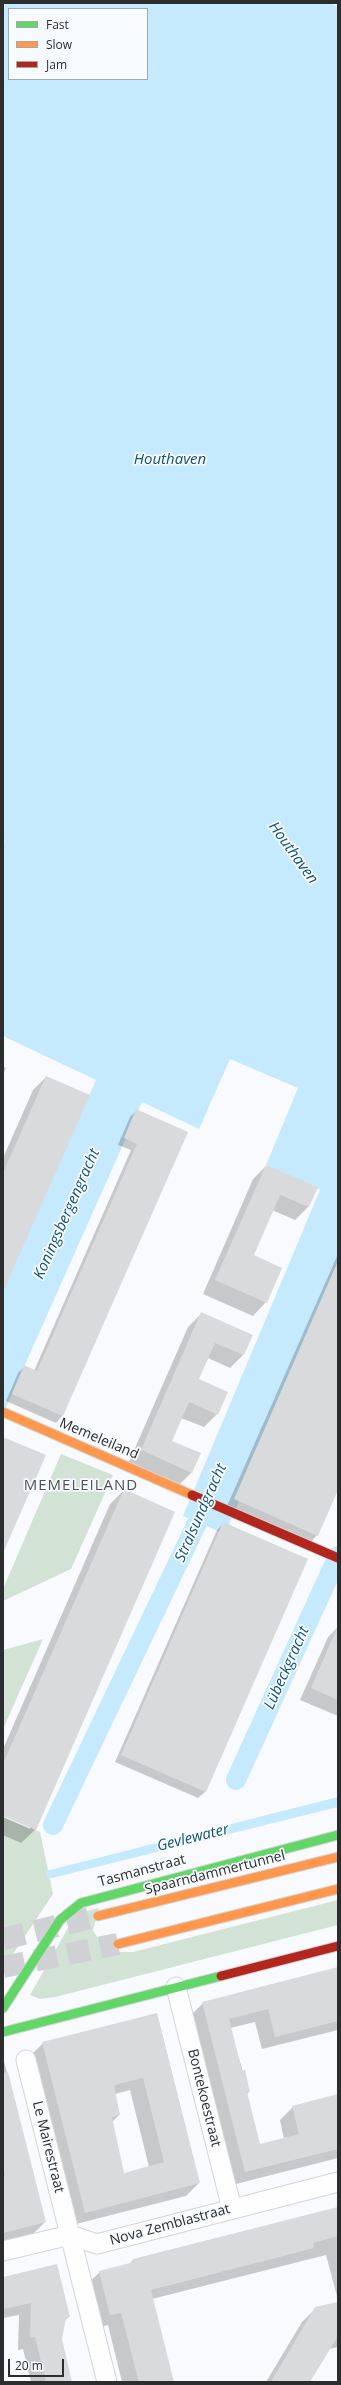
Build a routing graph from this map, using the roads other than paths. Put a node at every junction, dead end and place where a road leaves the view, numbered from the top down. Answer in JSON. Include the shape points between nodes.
{"nodes":[{"id":1,"x":6,"y":1414,"type":"edge"},
{"id":2,"x":338,"y":1558,"type":"edge"},
{"id":3,"x":338,"y":1835,"type":"edge"},
{"id":4,"x":338,"y":1857,"type":"edge"},
{"id":5,"x":338,"y":1889,"type":"edge"},
{"id":6,"x":98,"y":1916,"type":"tunnel mouth"},
{"id":7,"x":118,"y":1944,"type":"tunnel mouth"},
{"id":8,"x":338,"y":1946,"type":"edge"},
{"id":9,"x":176,"y":1987,"type":"junction"},
{"id":10,"x":3,"y":2008,"type":"edge"},
{"id":11,"x":3,"y":2032,"type":"edge"},
{"id":12,"x":26,"y":2060,"type":"dead end"},
{"id":13,"x":338,"y":2182,"type":"edge"},
{"id":14,"x":232,"y":2209,"type":"junction"},
{"id":15,"x":70,"y":2235,"type":"junction"},
{"id":16,"x":3,"y":2251,"type":"edge"},
{"id":17,"x":107,"y":2382,"type":"edge"}],
"edges":[{"from":1,"to":2,"type":"main road","name":"Memeleiland"},
{"from":3,"to":10,"type":"main road","name":"Tasmanstraat","via":[[81,1902],[60,1920]]},
{"from":4,"to":6,"type":"main road","name":"Spaarndammertunnel"},
{"from":5,"to":7,"type":"main road"},
{"from":8,"to":9,"type":"main road"},
{"from":9,"to":11,"type":"main road"},
{"from":9,"to":14,"type":"street","name":"Bontekoestraat"},
{"from":12,"to":15,"type":"street","name":"Le Mairestraat"},
{"from":13,"to":14,"type":"street","name":"Nova Zemblastraat"},
{"from":14,"to":15,"type":"street","name":"Nova Zemblastraat","via":[[97,2244]]},
{"from":15,"to":16,"type":"street"},
{"from":15,"to":17,"type":"street","name":"Le Mairestraat"}]}
